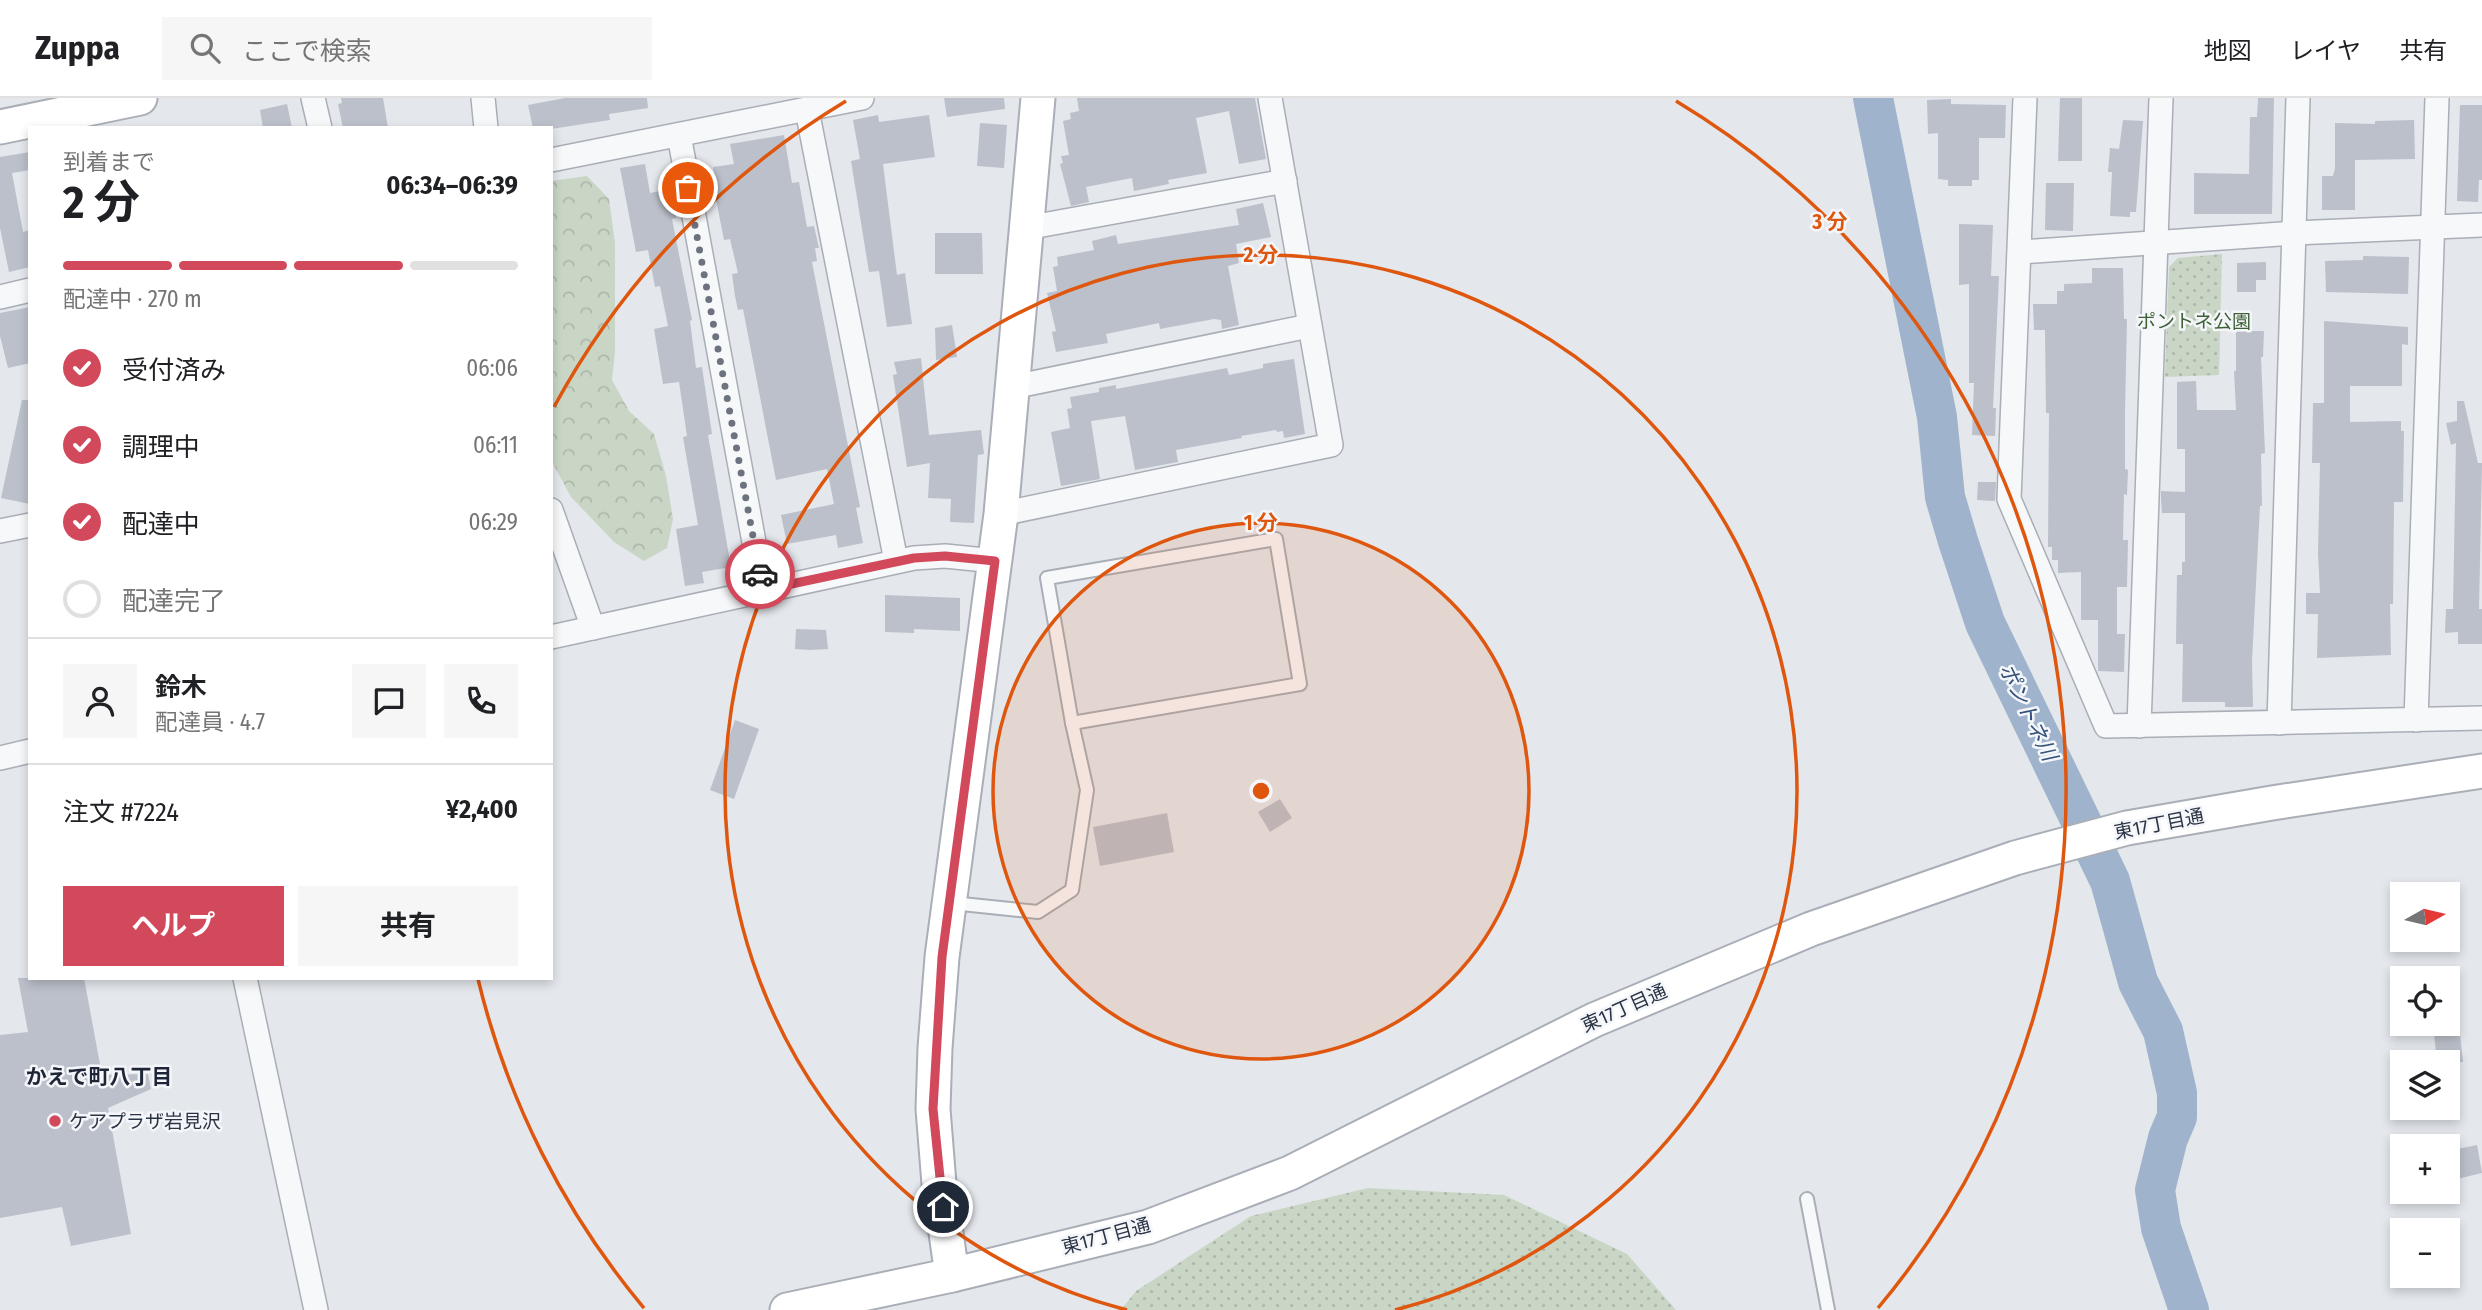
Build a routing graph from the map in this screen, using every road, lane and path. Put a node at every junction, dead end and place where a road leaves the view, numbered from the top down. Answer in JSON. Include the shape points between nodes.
{"nodes":[{"id":1,"x":140,"y":98,"type":"edge"},
{"id":2,"x":313,"y":98,"type":"edge"},
{"id":3,"x":483,"y":98,"type":"edge"},
{"id":4,"x":862,"y":98,"type":"edge"},
{"id":5,"x":1038,"y":98,"type":"edge"},
{"id":6,"x":1270,"y":98,"type":"edge"},
{"id":7,"x":2025,"y":98,"type":"edge"},
{"id":8,"x":2161,"y":98,"type":"edge"},
{"id":9,"x":2298,"y":98,"type":"edge"},
{"id":10,"x":2437,"y":98,"type":"edge"},
{"id":11,"x":807,"y":110,"type":"junction"},
{"id":12,"x":320,"y":126,"type":"edge"},
{"id":13,"x":485,"y":126,"type":"edge"},
{"id":14,"x":0,"y":127,"type":"edge"},
{"id":15,"x":679,"y":135,"type":"junction"},
{"id":16,"x":553,"y":160,"type":"edge"},
{"id":17,"x":1285,"y":181,"type":"junction"},
{"id":18,"x":2482,"y":225,"type":"edge"},
{"id":19,"x":1026,"y":228,"type":"junction"},
{"id":20,"x":2434,"y":228,"type":"junction"},
{"id":21,"x":2294,"y":233,"type":"junction"},
{"id":22,"x":2157,"y":242,"type":"junction"},
{"id":23,"x":2020,"y":251,"type":"junction"},
{"id":24,"x":28,"y":290,"type":"edge"},
{"id":25,"x":0,"y":297,"type":"edge"},
{"id":26,"x":1309,"y":326,"type":"junction"},
{"id":27,"x":1013,"y":387,"type":"junction"},
{"id":28,"x":1001,"y":514,"type":"junction"},
{"id":29,"x":553,"y":516,"type":"edge"},
{"id":30,"x":28,"y":525,"type":"edge"},
{"id":31,"x":0,"y":531,"type":"edge"},
{"id":32,"x":896,"y":561,"type":"junction"},
{"id":33,"x":995,"y":561,"type":"junction"},
{"id":34,"x":763,"y":590,"type":"junction"},
{"id":35,"x":593,"y":628,"type":"junction"},
{"id":36,"x":553,"y":637,"type":"edge"},
{"id":37,"x":2482,"y":718,"type":"edge"},
{"id":38,"x":2416,"y":720,"type":"junction"},
{"id":39,"x":1072,"y":723,"type":"junction"},
{"id":40,"x":2280,"y":723,"type":"junction"},
{"id":41,"x":2139,"y":726,"type":"junction"},
{"id":42,"x":28,"y":751,"type":"edge"},
{"id":43,"x":0,"y":758,"type":"edge"},
{"id":44,"x":2482,"y":771,"type":"edge"},
{"id":45,"x":949,"y":902,"type":"junction"},
{"id":46,"x":245,"y":980,"type":"edge"},
{"id":47,"x":1807,"y":1199,"type":"dead end"},
{"id":48,"x":953,"y":1275,"type":"junction"},
{"id":49,"x":316,"y":1310,"type":"edge"},
{"id":50,"x":788,"y":1310,"type":"edge"},
{"id":51,"x":1828,"y":1310,"type":"edge"}],
"edges":[{"from":1,"to":14,"type":"street"},
{"from":2,"to":12,"type":"street"},
{"from":3,"to":13,"type":"street"},
{"from":4,"to":11,"type":"street"},
{"from":5,"to":19,"type":"street"},
{"from":6,"to":17,"type":"street"},
{"from":7,"to":23,"type":"street"},
{"from":8,"to":22,"type":"street"},
{"from":9,"to":21,"type":"street"},
{"from":10,"to":20,"type":"street"},
{"from":11,"to":15,"type":"street"},
{"from":11,"to":32,"type":"street"},
{"from":15,"to":16,"type":"street"},
{"from":15,"to":34,"type":"street"},
{"from":17,"to":19,"type":"street"},
{"from":17,"to":26,"type":"street"},
{"from":18,"to":20,"type":"street"},
{"from":19,"to":27,"type":"street"},
{"from":20,"to":21,"type":"street"},
{"from":20,"to":38,"type":"street"},
{"from":21,"to":22,"type":"street"},
{"from":21,"to":40,"type":"street"},
{"from":22,"to":23,"type":"street"},
{"from":22,"to":41,"type":"street"},
{"from":23,"to":41,"type":"street","via":[[2009,499],[2106,726]]},
{"from":24,"to":25,"type":"street"},
{"from":26,"to":27,"type":"street"},
{"from":26,"to":28,"type":"street","via":[[1331,445]]},
{"from":27,"to":28,"type":"street"},
{"from":28,"to":33,"type":"street"},
{"from":29,"to":35,"type":"street"},
{"from":30,"to":31,"type":"street"},
{"from":32,"to":33,"type":"street","via":[[945,556]]},
{"from":32,"to":34,"type":"street"},
{"from":33,"to":45,"type":"street"},
{"from":34,"to":35,"type":"street"},
{"from":35,"to":36,"type":"street"},
{"from":37,"to":38,"type":"street"},
{"from":38,"to":40,"type":"street"},
{"from":39,"to":39,"type":"lane","via":[[1300,684],[1276,539],[1047,578]]},
{"from":39,"to":45,"type":"lane","via":[[1087,790],[1072,890],[1038,912]]},
{"from":40,"to":41,"type":"street"},
{"from":42,"to":43,"type":"street"},
{"from":44,"to":48,"type":"street","name":"東17丁目通","via":[[2127,828],[2015,858],[1811,929],[1594,1020],[1290,1172],[1148,1227]]},
{"from":45,"to":48,"type":"street","via":[[933,1109]]},
{"from":46,"to":49,"type":"street"},
{"from":47,"to":51,"type":"lane"},
{"from":48,"to":50,"type":"street","name":"東17丁目通"}]}
